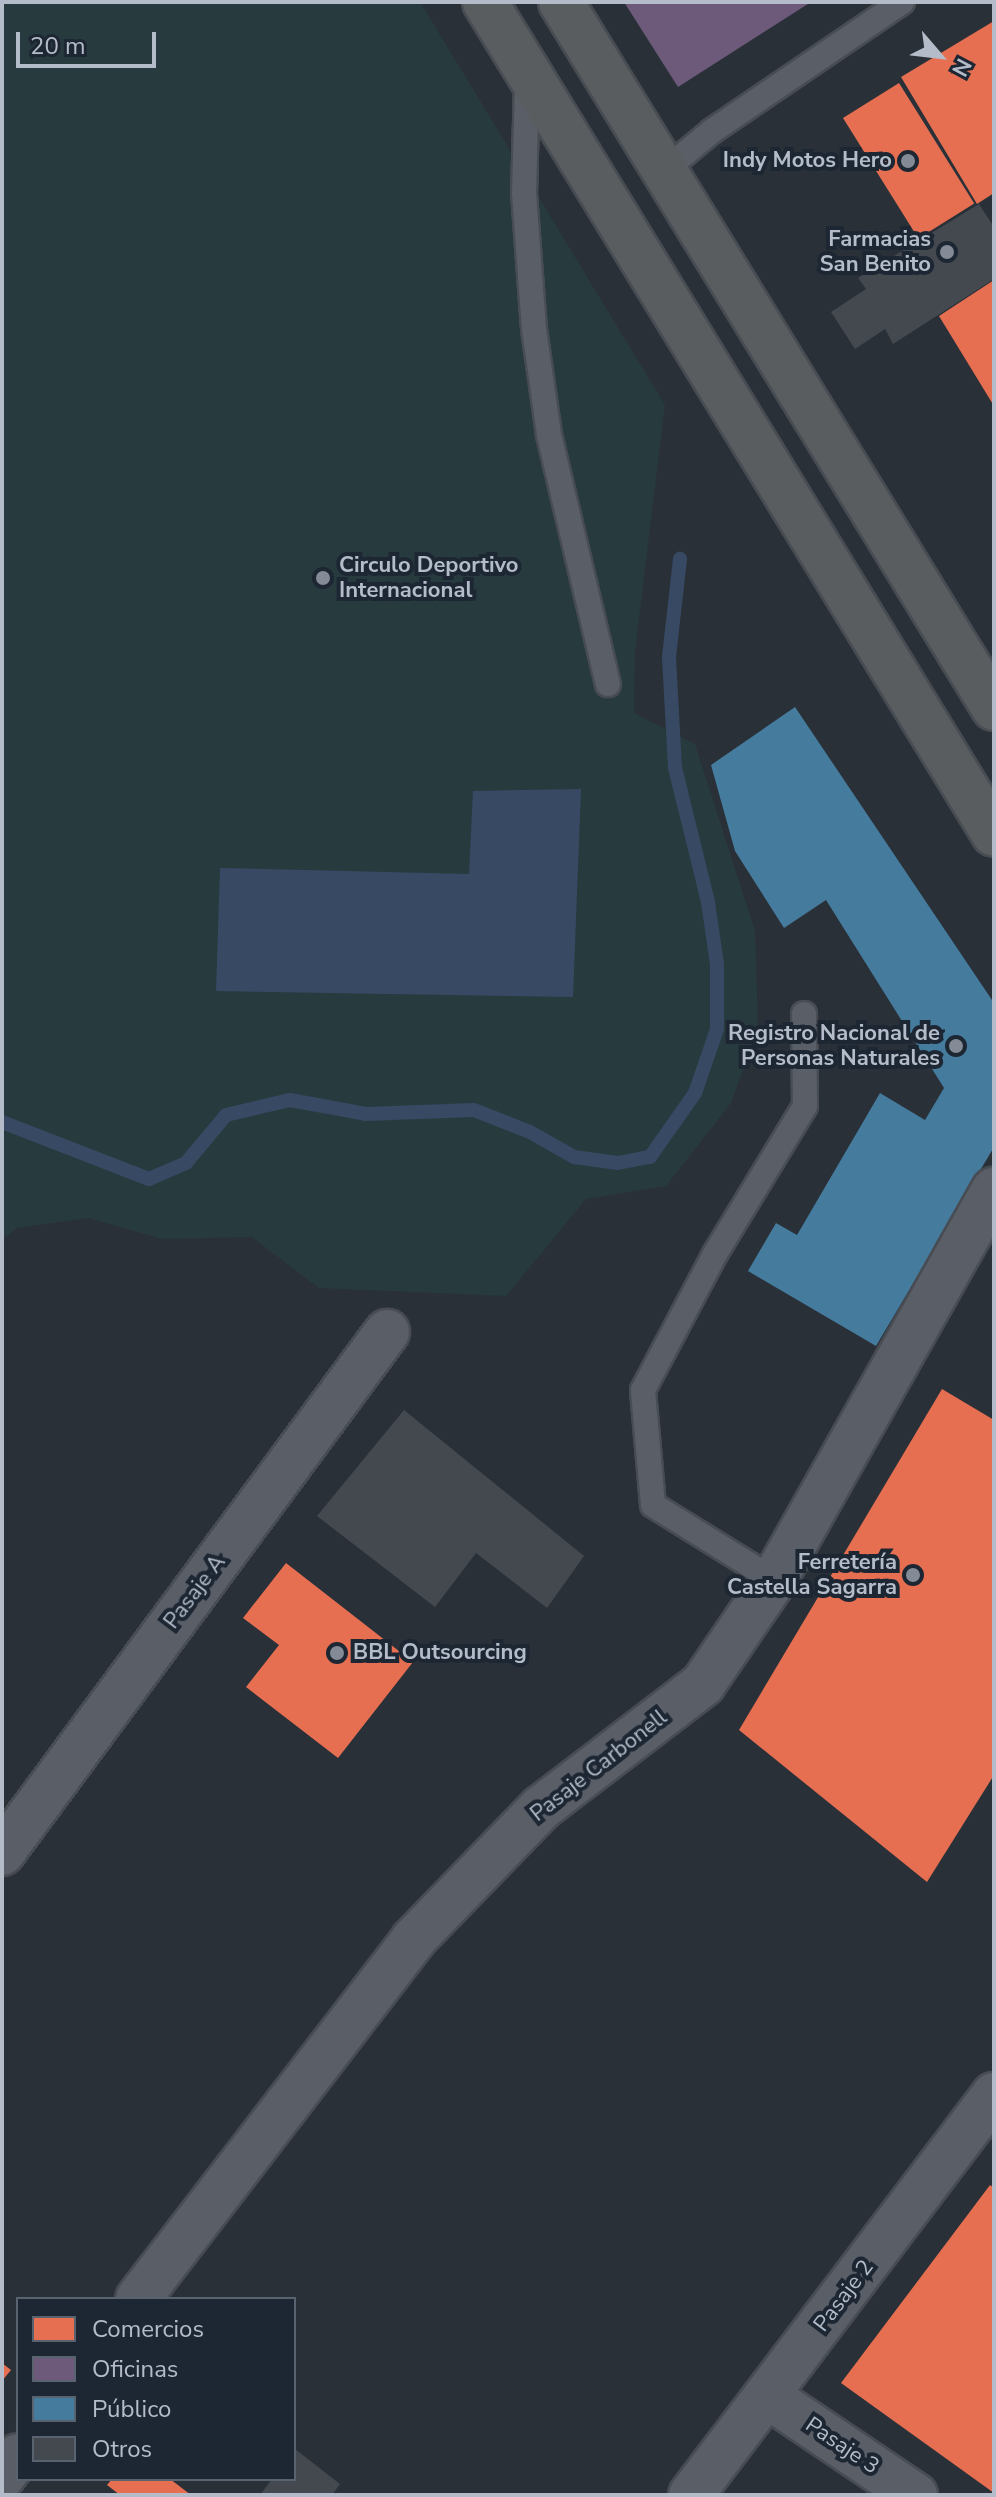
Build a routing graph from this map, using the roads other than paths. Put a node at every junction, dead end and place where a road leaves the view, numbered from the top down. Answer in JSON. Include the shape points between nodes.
{"nodes":[{"id":1,"x":485,"y":2,"type":"edge"},
{"id":2,"x":561,"y":2,"type":"edge"},
{"id":3,"x":902,"y":2,"type":"edge"},
{"id":4,"x":527,"y":74,"type":"junction"},
{"id":5,"x":664,"y":171,"type":"junction"},
{"id":6,"x":608,"y":684,"type":"dead end"},
{"id":7,"x":994,"y":708,"type":"edge"},
{"id":8,"x":994,"y":834,"type":"edge"},
{"id":9,"x":804,"y":1014,"type":"dead end"},
{"id":10,"x":994,"y":1190,"type":"edge"},
{"id":11,"x":387,"y":1332,"type":"dead end"},
{"id":12,"x":774,"y":1580,"type":"junction"},
{"id":13,"x":2,"y":1853,"type":"edge"},
{"id":14,"x":994,"y":2095,"type":"edge"},
{"id":15,"x":140,"y":2297,"type":"edge"},
{"id":16,"x":769,"y":2397,"type":"junction"},
{"id":17,"x":16,"y":2459,"type":"edge"},
{"id":18,"x":2,"y":2477,"type":"edge"},
{"id":19,"x":691,"y":2495,"type":"edge"},
{"id":20,"x":915,"y":2495,"type":"edge"}],
"edges":[{"from":1,"to":4,"type":"highway"},
{"from":2,"to":5,"type":"highway"},
{"from":3,"to":5,"type":"lane","via":[[712,131]]},
{"from":4,"to":6,"type":"lane","via":[[524,193],[534,329],[549,435]]},
{"from":4,"to":8,"type":"highway"},
{"from":5,"to":7,"type":"highway"},
{"from":9,"to":12,"type":"lane","via":[[805,1106],[715,1254],[643,1390],[653,1505]]},
{"from":10,"to":12,"type":"street","name":"Pasaje Carbonell"},
{"from":11,"to":13,"type":"street","name":"Pasaje A"},
{"from":12,"to":15,"type":"street","name":"Pasaje Carbonell","via":[[703,1684],[541,1808],[413,1940]]},
{"from":14,"to":16,"type":"street","name":"Pasaje 2"},
{"from":16,"to":19,"type":"street","name":"Pasaje 2"},
{"from":16,"to":20,"type":"street","name":"Pasaje 3"},
{"from":17,"to":18,"type":"street"}]}
